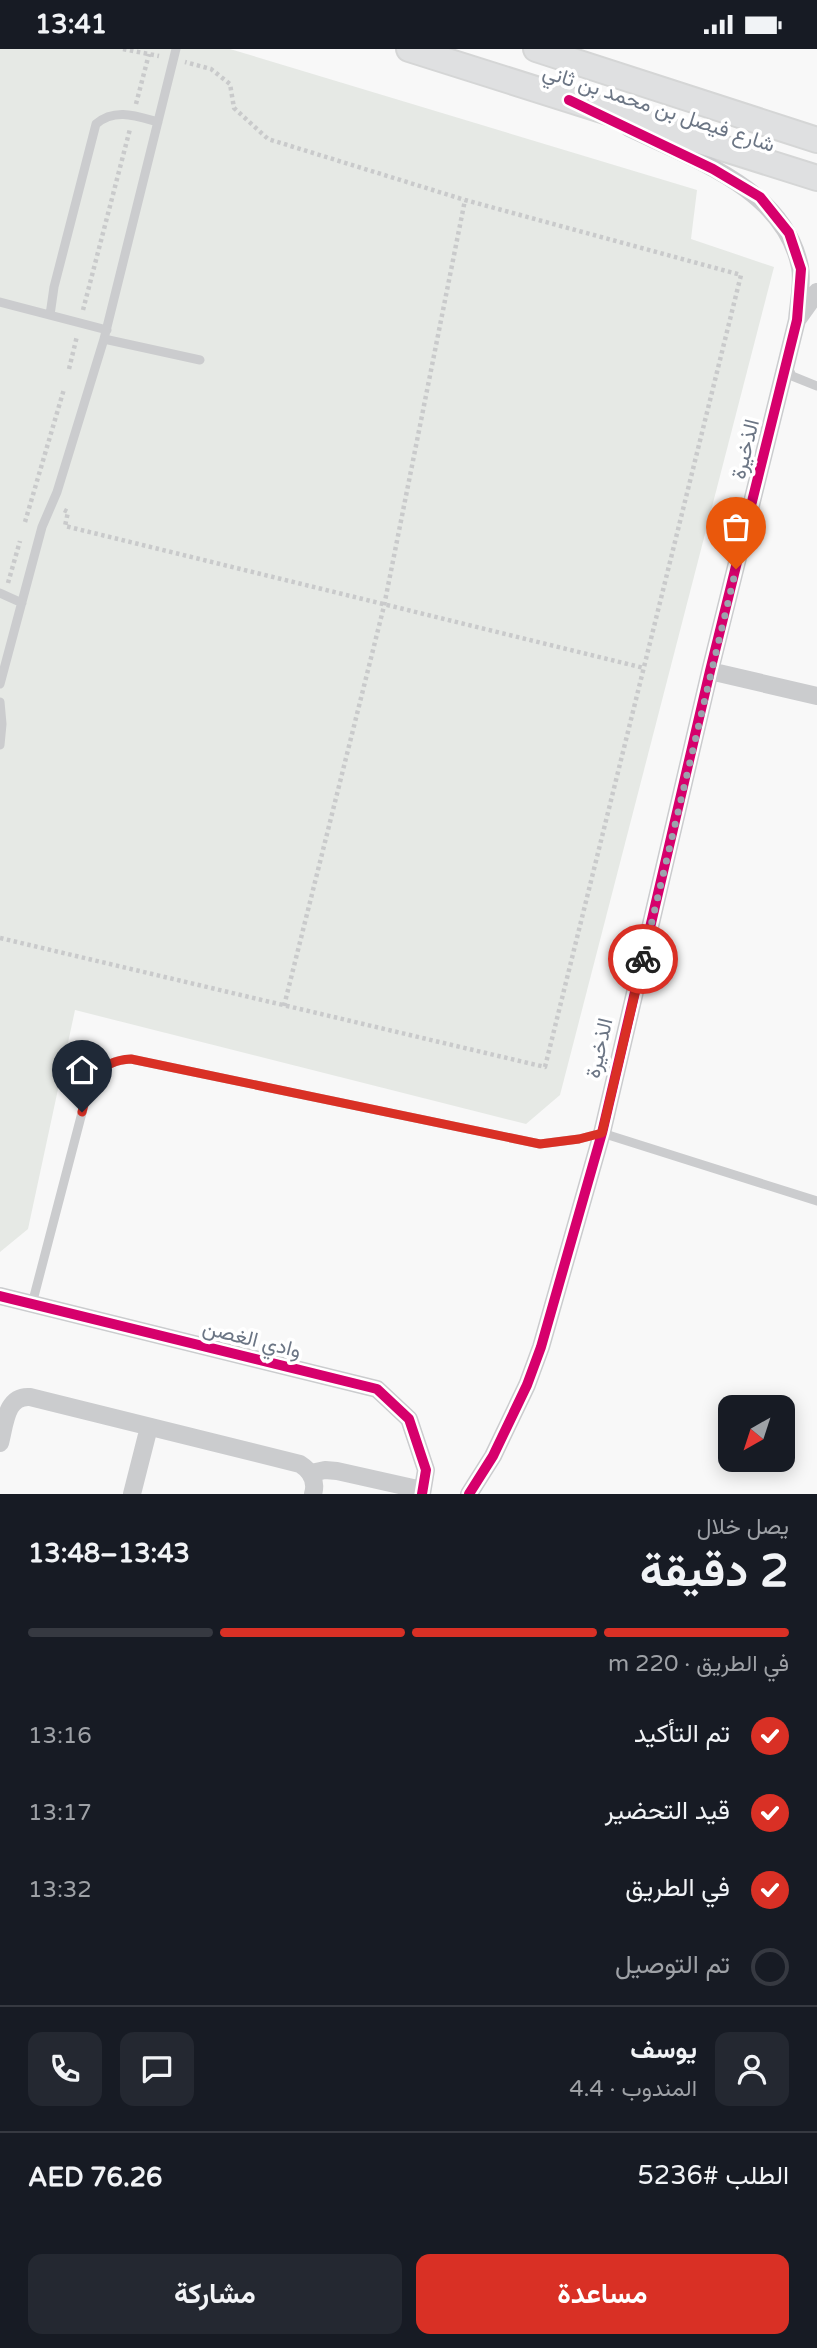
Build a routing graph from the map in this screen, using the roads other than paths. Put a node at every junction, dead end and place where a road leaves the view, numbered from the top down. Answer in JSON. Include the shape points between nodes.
{"nodes":[{"id":1,"x":409,"y":49,"type":"edge"},
{"id":2,"x":536,"y":49,"type":"edge"},
{"id":3,"x":176,"y":53,"type":"edge"},
{"id":4,"x":569,"y":100,"type":"junction"},
{"id":5,"x":158,"y":122,"type":"junction"},
{"id":6,"x":817,"y":140,"type":"edge"},
{"id":7,"x":817,"y":178,"type":"edge"},
{"id":8,"x":817,"y":292,"type":"edge"},
{"id":9,"x":0,"y":302,"type":"edge"},
{"id":10,"x":50,"y":315,"type":"junction"},
{"id":11,"x":797,"y":320,"type":"junction"},
{"id":12,"x":106,"y":335,"type":"junction"},
{"id":13,"x":200,"y":360,"type":"dead end"},
{"id":14,"x":786,"y":365,"type":"junction"},
{"id":15,"x":817,"y":386,"type":"edge"},
{"id":16,"x":2,"y":594,"type":"edge"},
{"id":17,"x":22,"y":603,"type":"junction"},
{"id":18,"x":710,"y":671,"type":"junction"},
{"id":19,"x":0,"y":684,"type":"edge"},
{"id":20,"x":817,"y":696,"type":"edge"},
{"id":21,"x":0,"y":702,"type":"edge"},
{"id":22,"x":0,"y":745,"type":"edge"},
{"id":23,"x":602,"y":1133,"type":"junction"},
{"id":24,"x":817,"y":1201,"type":"edge"},
{"id":25,"x":0,"y":1296,"type":"edge"},
{"id":26,"x":32,"y":1304,"type":"junction"},
{"id":27,"x":149,"y":1427,"type":"junction"},
{"id":28,"x":0,"y":1443,"type":"edge"},
{"id":29,"x":311,"y":1473,"type":"junction"},
{"id":30,"x":422,"y":1492,"type":"edge"},
{"id":31,"x":132,"y":1494,"type":"edge"},
{"id":32,"x":313,"y":1494,"type":"edge"},
{"id":33,"x":469,"y":1494,"type":"edge"}],
"edges":[{"from":1,"to":4,"type":"street","name":"شارع فيصل بن محمد بن ثاني"},
{"from":2,"to":6,"type":"street","name":"شارع فيصل بن محمد بن ثاني"},
{"from":3,"to":5,"type":"lane"},
{"from":4,"to":7,"type":"street","name":"شارع فيصل بن محمد بن ثاني"},
{"from":4,"to":11,"type":"street","name":"الذخيرة","via":[[713,169],[760,197],[789,233],[801,269]]},
{"from":5,"to":10,"type":"lane","via":[[122,114],[96,124]]},
{"from":5,"to":12,"type":"lane"},
{"from":8,"to":11,"type":"street","name":"الذخيرة"},
{"from":9,"to":10,"type":"lane"},
{"from":10,"to":12,"type":"lane"},
{"from":11,"to":14,"type":"street","name":"الذخيرة"},
{"from":12,"to":13,"type":"lane"},
{"from":12,"to":17,"type":"lane","via":[[42,527]]},
{"from":14,"to":15,"type":"lane","via":[[792,376]]},
{"from":14,"to":18,"type":"street","name":"الذخيرة"},
{"from":16,"to":17,"type":"lane"},
{"from":17,"to":19,"type":"lane"},
{"from":18,"to":20,"type":"street"},
{"from":18,"to":23,"type":"street","name":"الذخيرة"},
{"from":21,"to":22,"type":"lane"},
{"from":23,"to":24,"type":"lane"},
{"from":23,"to":26,"type":"lane","via":[[540,1144],[131,1059],[118,1060],[105,1065],[89,1086]]},
{"from":23,"to":33,"type":"street","name":"الذخيرة","via":[[541,1347],[493,1456]]},
{"from":25,"to":26,"type":"street","name":"وادي الغصن"},
{"from":26,"to":30,"type":"street","name":"وادي الغصن","via":[[377,1389],[409,1419],[426,1470]]},
{"from":27,"to":28,"type":"street","via":[[24,1397],[10,1406]]},
{"from":27,"to":29,"type":"street","via":[[293,1462]]},
{"from":27,"to":31,"type":"street"},
{"from":29,"to":30,"type":"street","via":[[337,1471]]},
{"from":29,"to":32,"type":"street"}]}
